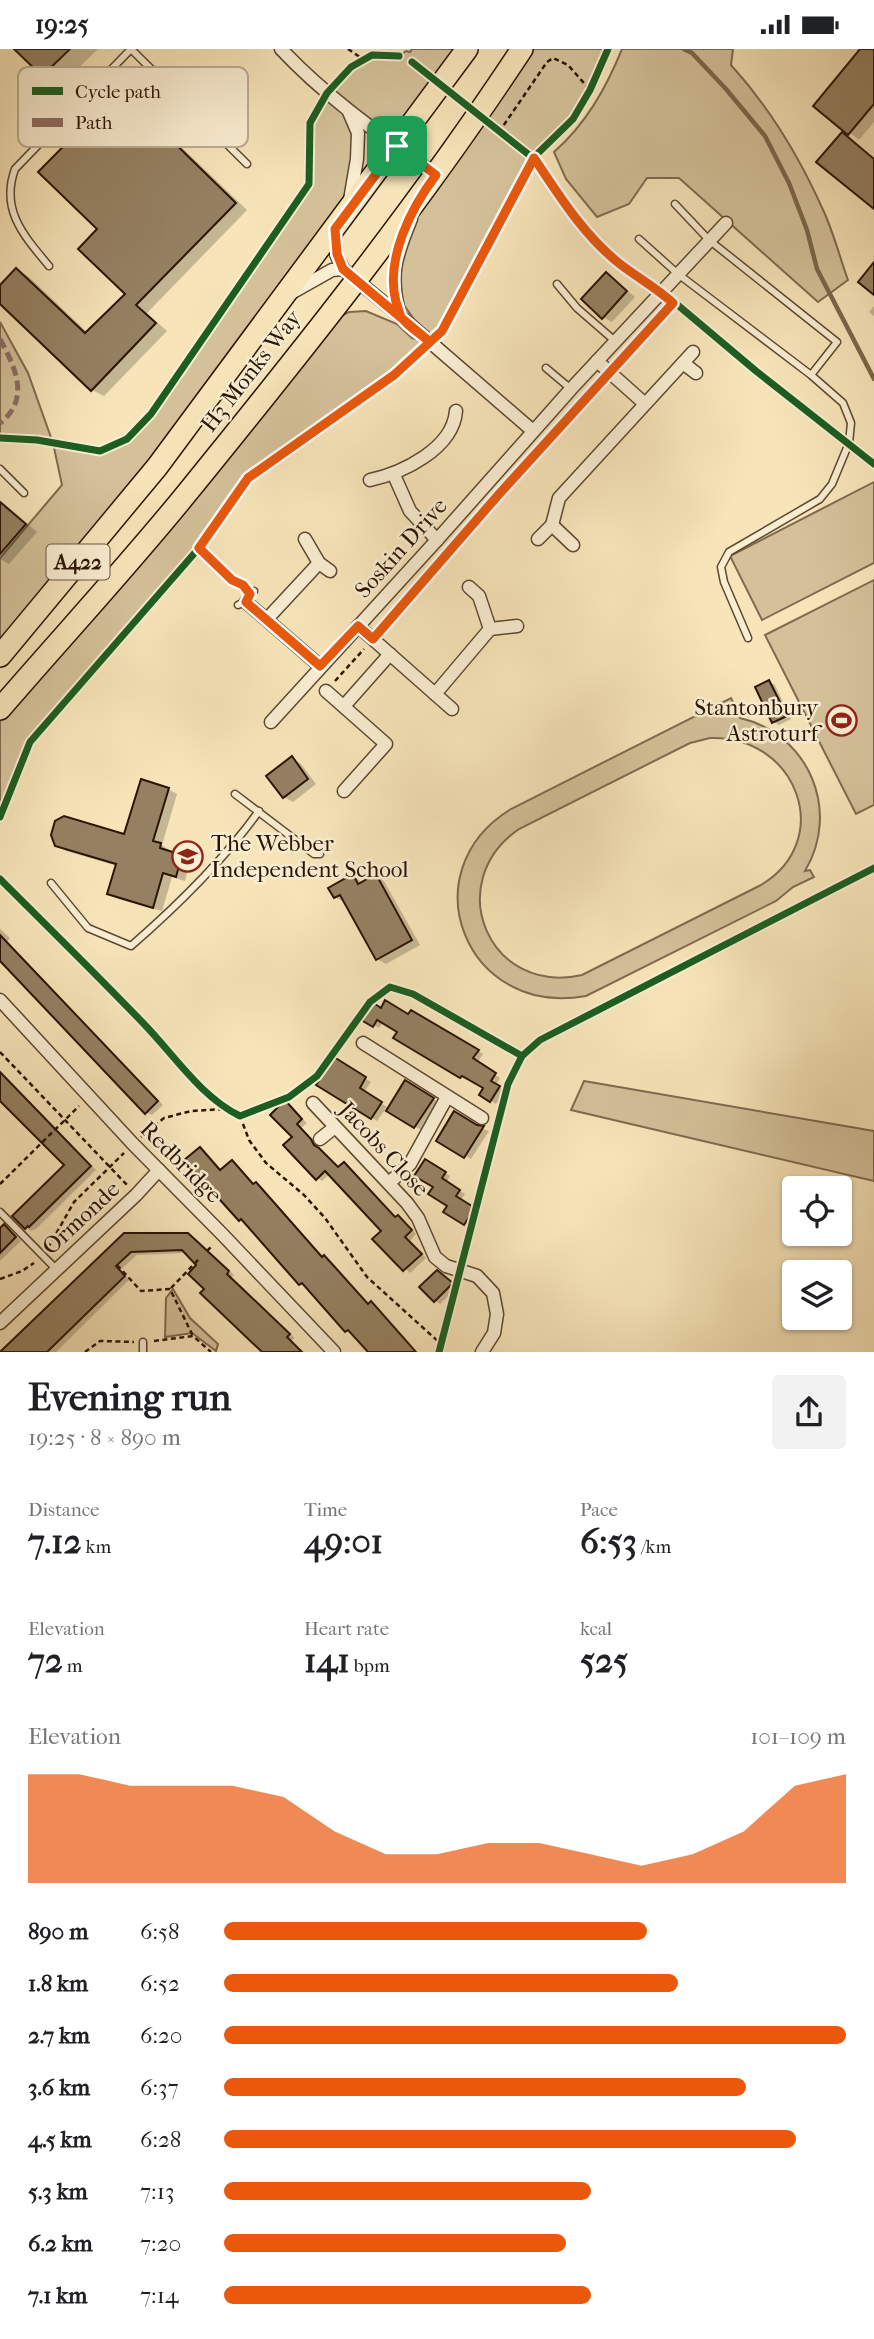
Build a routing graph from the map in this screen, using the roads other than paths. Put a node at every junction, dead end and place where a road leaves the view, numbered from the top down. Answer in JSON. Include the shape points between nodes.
{"nodes":[{"id":1,"x":281,"y":49,"type":"edge"},
{"id":2,"x":467,"y":49,"type":"edge"},
{"id":3,"x":522,"y":49,"type":"edge"},
{"id":4,"x":114,"y":67,"type":"edge"},
{"id":5,"x":149,"y":67,"type":"edge"},
{"id":6,"x":348,"y":109,"type":"junction"},
{"id":7,"x":397,"y":146,"type":"junction"},
{"id":8,"x":36,"y":147,"type":"edge"},
{"id":9,"x":230,"y":147,"type":"edge"},
{"id":10,"x":247,"y":164,"type":"dead end"},
{"id":11,"x":436,"y":175,"type":"junction"},
{"id":12,"x":420,"y":196,"type":"junction"},
{"id":13,"x":674,"y":204,"type":"dead end"},
{"id":14,"x":348,"y":211,"type":"junction"},
{"id":15,"x":726,"y":223,"type":"dead end"},
{"id":16,"x":335,"y":229,"type":"junction"},
{"id":17,"x":639,"y":239,"type":"dead end"},
{"id":18,"x":709,"y":240,"type":"junction"},
{"id":19,"x":49,"y":265,"type":"dead end"},
{"id":20,"x":678,"y":274,"type":"junction"},
{"id":21,"x":349,"y":275,"type":"junction"},
{"id":22,"x":557,"y":284,"type":"dead end"},
{"id":23,"x":280,"y":302,"type":"junction"},
{"id":24,"x":400,"y":316,"type":"junction"},
{"id":25,"x":615,"y":341,"type":"junction"},
{"id":26,"x":693,"y":352,"type":"dead end"},
{"id":27,"x":597,"y":361,"type":"junction"},
{"id":28,"x":683,"y":363,"type":"junction"},
{"id":29,"x":546,"y":368,"type":"dead end"},
{"id":30,"x":696,"y":373,"type":"dead end"},
{"id":31,"x":811,"y":375,"type":"junction"},
{"id":32,"x":571,"y":389,"type":"junction"},
{"id":33,"x":645,"y":403,"type":"junction"},
{"id":34,"x":459,"y":416,"type":"dead end"},
{"id":35,"x":533,"y":431,"type":"junction"},
{"id":36,"x":0,"y":469,"type":"edge"},
{"id":37,"x":394,"y":475,"type":"junction"},
{"id":38,"x":370,"y":480,"type":"dead end"},
{"id":39,"x":24,"y":493,"type":"dead end"},
{"id":40,"x":552,"y":526,"type":"junction"},
{"id":41,"x":305,"y":539,"type":"dead end"},
{"id":42,"x":538,"y":539,"type":"dead end"},
{"id":43,"x":437,"y":540,"type":"junction"},
{"id":44,"x":573,"y":545,"type":"dead end"},
{"id":45,"x":469,"y":587,"type":"dead end"},
{"id":46,"x":247,"y":598,"type":"road end"},
{"id":47,"x":267,"y":619,"type":"junction"},
{"id":48,"x":358,"y":626,"type":"junction"},
{"id":49,"x":517,"y":626,"type":"dead end"},
{"id":50,"x":490,"y":629,"type":"junction"},
{"id":51,"x":748,"y":638,"type":"dead end"},
{"id":52,"x":390,"y":654,"type":"junction"},
{"id":53,"x":0,"y":656,"type":"edge"},
{"id":54,"x":320,"y":666,"type":"junction"},
{"id":55,"x":326,"y":691,"type":"road end"},
{"id":56,"x":435,"y":694,"type":"junction"},
{"id":57,"x":344,"y":706,"type":"junction"},
{"id":58,"x":0,"y":709,"type":"edge"},
{"id":59,"x":452,"y":709,"type":"dead end"},
{"id":60,"x":271,"y":722,"type":"dead end"},
{"id":61,"x":344,"y":791,"type":"dead end"},
{"id":62,"x":235,"y":794,"type":"dead end"},
{"id":63,"x":259,"y":811,"type":"junction"},
{"id":64,"x":320,"y":854,"type":"dead end"},
{"id":65,"x":51,"y":883,"type":"dead end"},
{"id":66,"x":0,"y":1000,"type":"edge"},
{"id":67,"x":363,"y":1043,"type":"dead end"},
{"id":68,"x":447,"y":1097,"type":"junction"},
{"id":69,"x":313,"y":1103,"type":"dead end"},
{"id":70,"x":482,"y":1118,"type":"dead end"},
{"id":71,"x":335,"y":1127,"type":"junction"},
{"id":72,"x":320,"y":1139,"type":"dead end"},
{"id":73,"x":159,"y":1170,"type":"junction"},
{"id":74,"x":389,"y":1183,"type":"junction"},
{"id":75,"x":0,"y":1212,"type":"edge"},
{"id":76,"x":57,"y":1270,"type":"junction"},
{"id":77,"x":0,"y":1323,"type":"edge"},
{"id":78,"x":143,"y":1342,"type":"dead end"},
{"id":79,"x":144,"y":1352,"type":"edge"},
{"id":80,"x":334,"y":1352,"type":"edge"},
{"id":81,"x":482,"y":1352,"type":"edge"}],
"edges":[{"from":1,"to":6,"type":"street"},
{"from":2,"to":7,"type":"main road","name":"H3 Monks Way","number":"A422"},
{"from":3,"to":11,"type":"main road","name":"H3 Monks Way","number":"A422"},
{"from":4,"to":5,"type":"lane","via":[[131,49]]},
{"from":6,"to":7,"type":"street"},
{"from":6,"to":14,"type":"street","via":[[358,133]]},
{"from":7,"to":11,"type":"street"},
{"from":7,"to":14,"type":"main road","name":"H3 Monks Way","number":"A422"},
{"from":8,"to":19,"type":"lane","via":[[8,180],[5,197],[7,211]]},
{"from":9,"to":10,"type":"lane"},
{"from":11,"to":12,"type":"main road","name":"H3 Monks Way","number":"A422"},
{"from":12,"to":21,"type":"main road","name":"H3 Monks Way","number":"A422"},
{"from":12,"to":24,"type":"street","via":[[393,275]]},
{"from":13,"to":18,"type":"lane"},
{"from":14,"to":16,"type":"main road","name":"H3 Monks Way","number":"A422"},
{"from":15,"to":18,"type":"street","name":"Soskin Drive"},
{"from":16,"to":21,"type":"street","via":[[337,254]]},
{"from":16,"to":23,"type":"main road","name":"H3 Monks Way","number":"A422"},
{"from":17,"to":20,"type":"lane"},
{"from":18,"to":20,"type":"street","name":"Soskin Drive"},
{"from":18,"to":31,"type":"lane","via":[[836,342]]},
{"from":20,"to":25,"type":"street","name":"Soskin Drive"},
{"from":20,"to":31,"type":"lane"},
{"from":21,"to":23,"type":"street","via":[[332,270]]},
{"from":21,"to":24,"type":"street"},
{"from":21,"to":58,"type":"main road","name":"H3 Monks Way","number":"A422","via":[[186,494]]},
{"from":22,"to":25,"type":"lane","via":[[577,309]]},
{"from":23,"to":53,"type":"main road","name":"H3 Monks Way","number":"A422","via":[[157,467]]},
{"from":24,"to":35,"type":"street"},
{"from":25,"to":27,"type":"street","name":"Soskin Drive"},
{"from":26,"to":28,"type":"street"},
{"from":27,"to":32,"type":"street","name":"Soskin Drive"},
{"from":27,"to":33,"type":"street"},
{"from":28,"to":30,"type":"street"},
{"from":28,"to":33,"type":"street"},
{"from":29,"to":32,"type":"lane"},
{"from":31,"to":51,"type":"lane","via":[[843,403],[851,423],[849,443],[832,484],[820,499],[729,552],[725,559],[721,567],[724,582]]},
{"from":32,"to":35,"type":"street","name":"Soskin Drive"},
{"from":33,"to":40,"type":"street","via":[[559,498]]},
{"from":34,"to":37,"type":"street","via":[[429,453]]},
{"from":35,"to":43,"type":"street","name":"Soskin Drive"},
{"from":36,"to":39,"type":"lane"},
{"from":37,"to":38,"type":"street"},
{"from":37,"to":43,"type":"street","via":[[410,511]]},
{"from":40,"to":42,"type":"street"},
{"from":40,"to":44,"type":"street"},
{"from":41,"to":47,"type":"street","via":[[324,567]]},
{"from":43,"to":48,"type":"street","name":"Soskin Drive"},
{"from":45,"to":50,"type":"street","via":[[479,596]]},
{"from":46,"to":47,"type":"street"},
{"from":47,"to":54,"type":"street"},
{"from":48,"to":52,"type":"street"},
{"from":48,"to":54,"type":"street","name":"Soskin Drive"},
{"from":49,"to":50,"type":"street"},
{"from":50,"to":56,"type":"street"},
{"from":52,"to":56,"type":"street"},
{"from":52,"to":57,"type":"street"},
{"from":54,"to":60,"type":"street","name":"Soskin Drive"},
{"from":55,"to":57,"type":"street"},
{"from":56,"to":59,"type":"street"},
{"from":57,"to":61,"type":"street","via":[[386,744]]},
{"from":62,"to":63,"type":"lane"},
{"from":63,"to":64,"type":"lane","via":[[314,855]]},
{"from":63,"to":65,"type":"lane","via":[[202,878],[131,946],[88,928]]},
{"from":66,"to":73,"type":"street","name":"Redbridge"},
{"from":67,"to":68,"type":"street","via":[[386,1066]]},
{"from":68,"to":70,"type":"street"},
{"from":68,"to":74,"type":"street","via":[[410,1164]]},
{"from":69,"to":71,"type":"street","name":"Jacobs Close"},
{"from":71,"to":72,"type":"street"},
{"from":71,"to":74,"type":"street","name":"Jacobs Close"},
{"from":73,"to":76,"type":"street","name":"Ormonde"},
{"from":73,"to":80,"type":"street","name":"Redbridge"},
{"from":74,"to":81,"type":"street","name":"Jacobs Close","via":[[418,1218],[435,1257],[446,1266],[477,1276],[493,1293],[494,1333]]},
{"from":75,"to":76,"type":"lane"},
{"from":76,"to":77,"type":"street","name":"Ormonde"},
{"from":78,"to":79,"type":"lane"}]}
